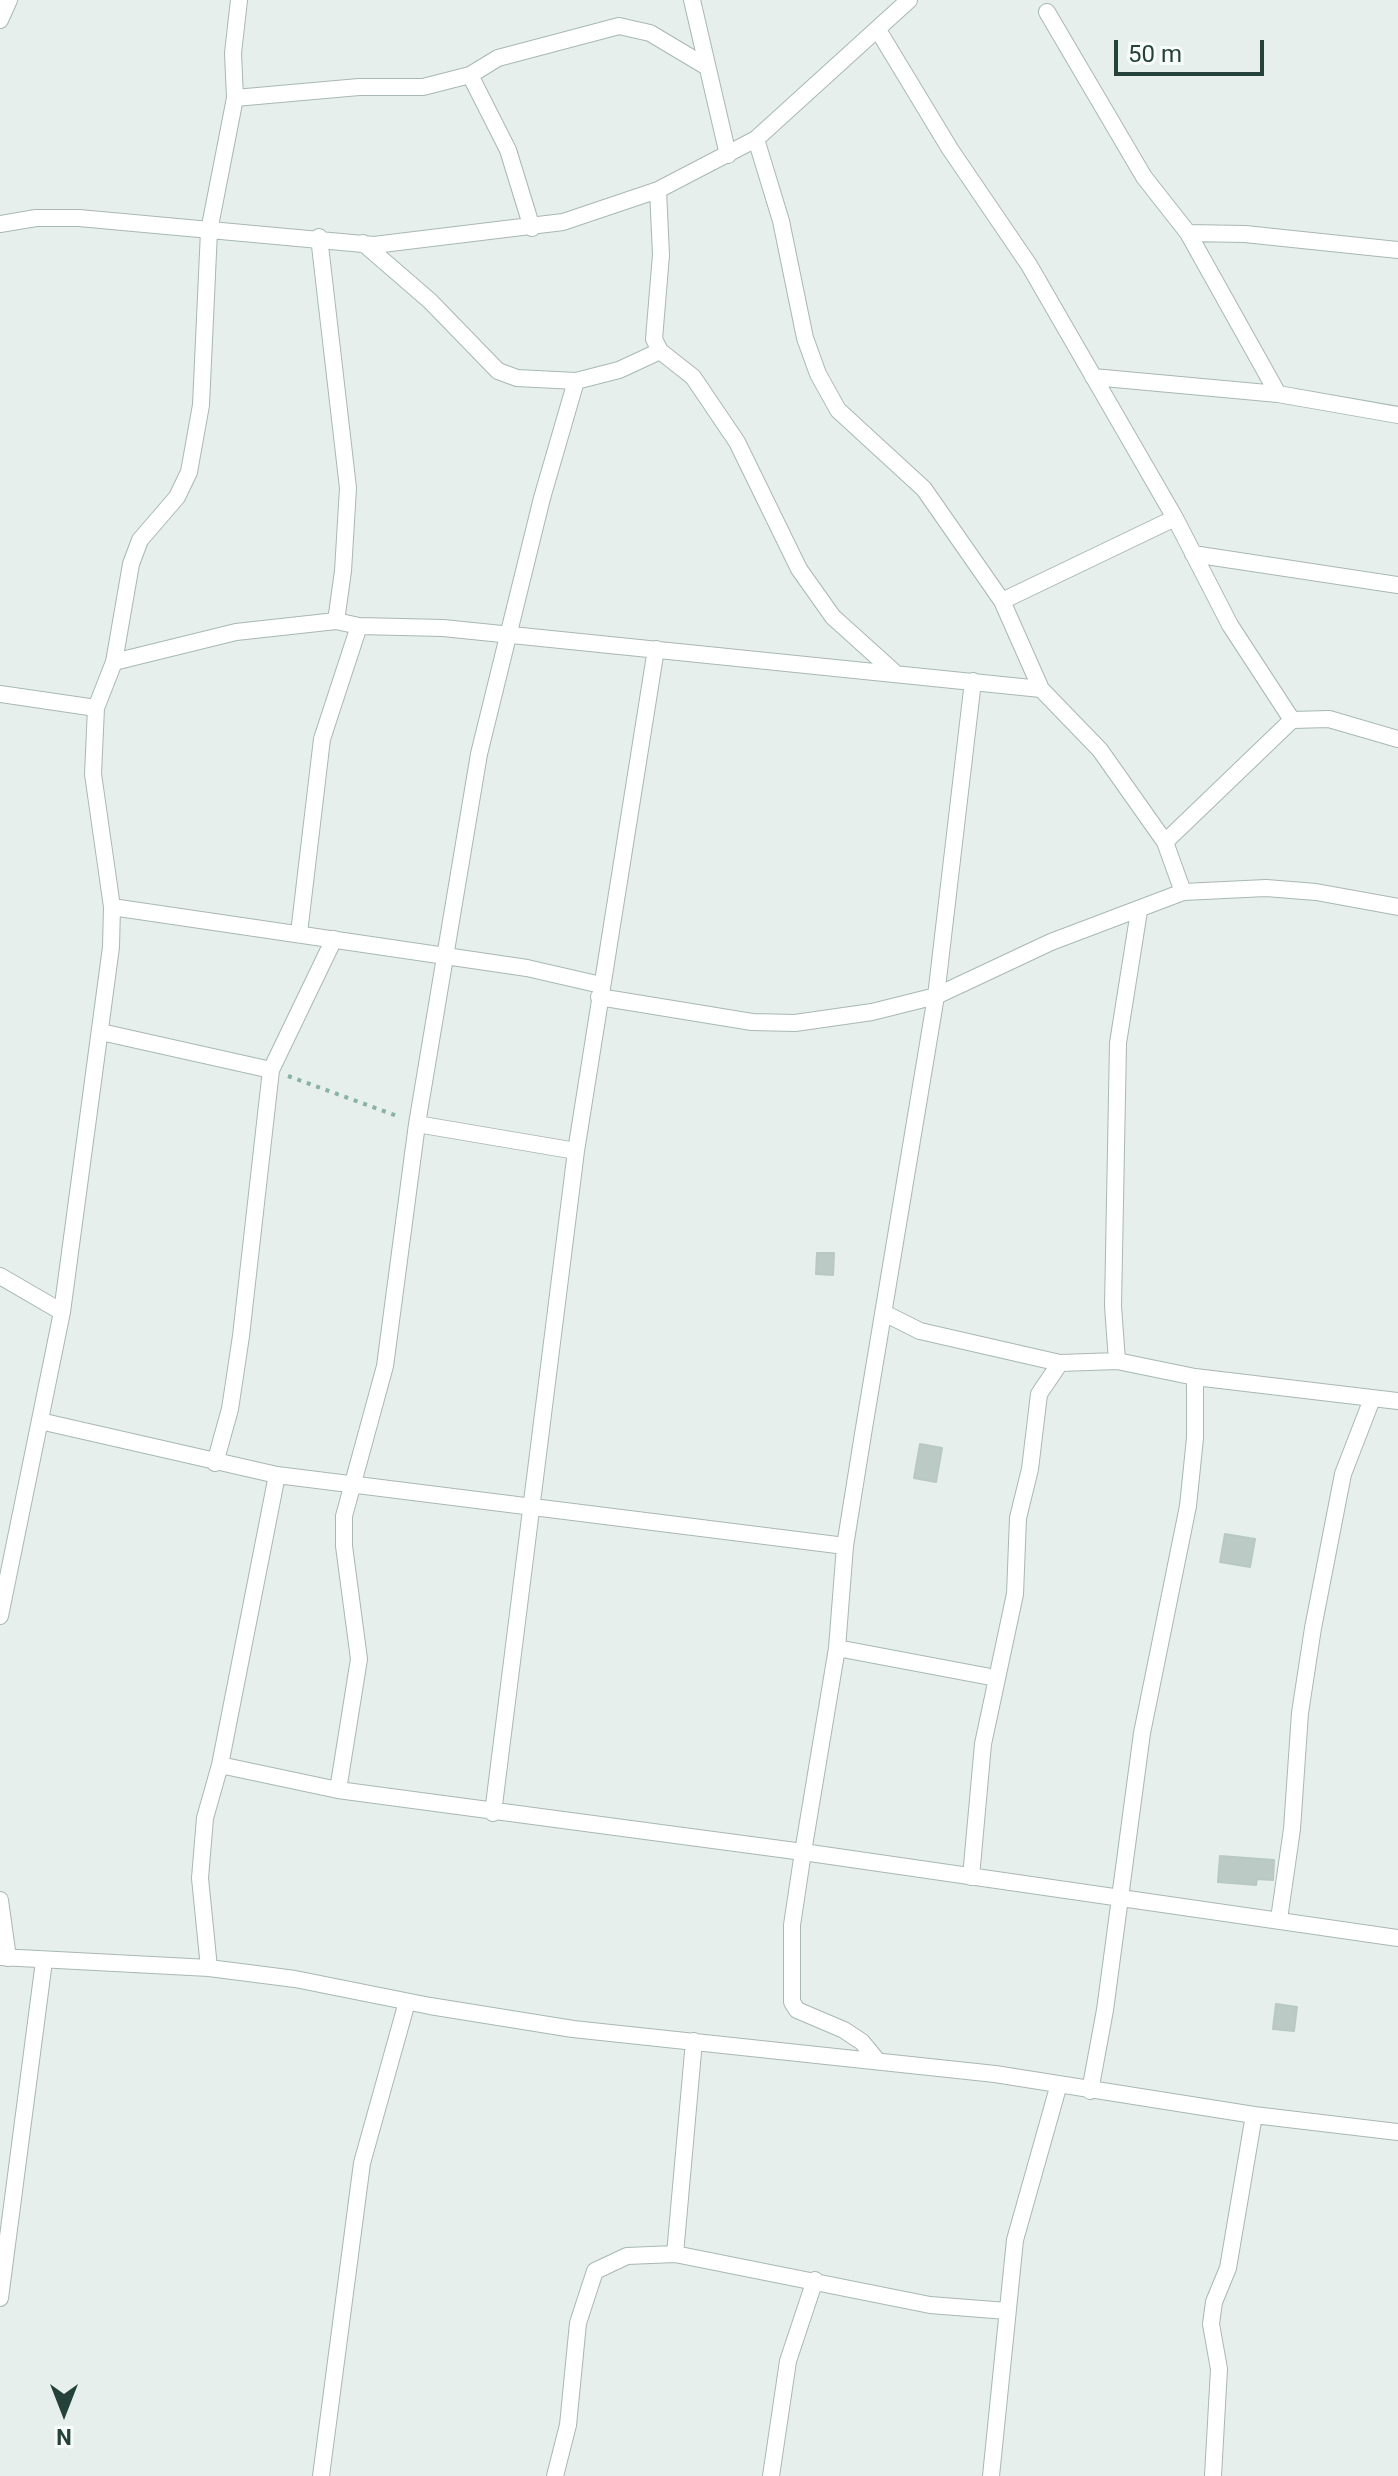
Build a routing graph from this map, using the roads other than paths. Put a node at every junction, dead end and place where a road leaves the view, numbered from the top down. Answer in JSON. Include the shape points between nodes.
{"nodes":[{"id":1,"x":9,"y":0,"type":"edge"},
{"id":2,"x":239,"y":0,"type":"edge"},
{"id":3,"x":692,"y":0,"type":"edge"},
{"id":4,"x":909,"y":0,"type":"edge"},
{"id":5,"x":1047,"y":12,"type":"dead end"},
{"id":6,"x":0,"y":20,"type":"edge"},
{"id":7,"x":878,"y":30,"type":"junction"},
{"id":8,"x":707,"y":67,"type":"junction"},
{"id":9,"x":470,"y":75,"type":"junction"},
{"id":10,"x":235,"y":98,"type":"junction"},
{"id":11,"x":756,"y":139,"type":"junction"},
{"id":12,"x":728,"y":155,"type":"junction"},
{"id":13,"x":658,"y":190,"type":"junction"},
{"id":14,"x":0,"y":224,"type":"edge"},
{"id":15,"x":532,"y":228,"type":"junction"},
{"id":16,"x":209,"y":231,"type":"junction"},
{"id":17,"x":1188,"y":233,"type":"junction"},
{"id":18,"x":319,"y":237,"type":"junction"},
{"id":19,"x":363,"y":243,"type":"junction"},
{"id":20,"x":1398,"y":250,"type":"edge"},
{"id":21,"x":660,"y":351,"type":"junction"},
{"id":22,"x":1093,"y":377,"type":"junction"},
{"id":23,"x":576,"y":381,"type":"junction"},
{"id":24,"x":1278,"y":394,"type":"junction"},
{"id":25,"x":1398,"y":415,"type":"edge"},
{"id":26,"x":1175,"y":518,"type":"junction"},
{"id":27,"x":1193,"y":554,"type":"junction"},
{"id":28,"x":1398,"y":585,"type":"edge"},
{"id":29,"x":1002,"y":601,"type":"junction"},
{"id":30,"x":336,"y":621,"type":"junction"},
{"id":31,"x":359,"y":626,"type":"junction"},
{"id":32,"x":510,"y":635,"type":"junction"},
{"id":33,"x":656,"y":649,"type":"junction"},
{"id":34,"x":114,"y":662,"type":"junction"},
{"id":35,"x":895,"y":673,"type":"junction"},
{"id":36,"x":973,"y":681,"type":"junction"},
{"id":37,"x":1041,"y":689,"type":"junction"},
{"id":38,"x":0,"y":694,"type":"edge"},
{"id":39,"x":96,"y":708,"type":"junction"},
{"id":40,"x":1292,"y":720,"type":"junction"},
{"id":41,"x":1398,"y":739,"type":"edge"},
{"id":42,"x":1165,"y":842,"type":"junction"},
{"id":43,"x":1183,"y":892,"type":"junction"},
{"id":44,"x":112,"y":907,"type":"junction"},
{"id":45,"x":1398,"y":907,"type":"edge"},
{"id":46,"x":1139,"y":911,"type":"junction"},
{"id":47,"x":299,"y":933,"type":"junction"},
{"id":48,"x":334,"y":939,"type":"junction"},
{"id":49,"x":448,"y":957,"type":"junction"},
{"id":50,"x":600,"y":991,"type":"junction"},
{"id":51,"x":936,"y":996,"type":"junction"},
{"id":52,"x":101,"y":1032,"type":"junction"},
{"id":53,"x":271,"y":1070,"type":"junction"},
{"id":54,"x":417,"y":1124,"type":"junction"},
{"id":55,"x":576,"y":1151,"type":"junction"},
{"id":56,"x":0,"y":1276,"type":"edge"},
{"id":57,"x":62,"y":1312,"type":"junction"},
{"id":58,"x":884,"y":1313,"type":"junction"},
{"id":59,"x":1117,"y":1361,"type":"junction"},
{"id":60,"x":1060,"y":1363,"type":"junction"},
{"id":61,"x":1195,"y":1377,"type":"junction"},
{"id":62,"x":1372,"y":1399,"type":"junction"},
{"id":63,"x":1398,"y":1401,"type":"edge"},
{"id":64,"x":40,"y":1421,"type":"junction"},
{"id":65,"x":215,"y":1463,"type":"junction"},
{"id":66,"x":277,"y":1475,"type":"junction"},
{"id":67,"x":355,"y":1483,"type":"junction"},
{"id":68,"x":531,"y":1507,"type":"junction"},
{"id":69,"x":845,"y":1546,"type":"junction"},
{"id":70,"x":0,"y":1616,"type":"edge"},
{"id":71,"x":837,"y":1648,"type":"junction"},
{"id":72,"x":996,"y":1678,"type":"junction"},
{"id":73,"x":220,"y":1765,"type":"junction"},
{"id":74,"x":338,"y":1790,"type":"junction"},
{"id":75,"x":493,"y":1813,"type":"junction"},
{"id":76,"x":803,"y":1852,"type":"junction"},
{"id":77,"x":971,"y":1877,"type":"junction"},
{"id":78,"x":1120,"y":1899,"type":"junction"},
{"id":79,"x":0,"y":1900,"type":"edge"},
{"id":80,"x":1279,"y":1919,"type":"junction"},
{"id":81,"x":1398,"y":1938,"type":"edge"},
{"id":82,"x":4,"y":1958,"type":"edge"},
{"id":83,"x":44,"y":1961,"type":"junction"},
{"id":84,"x":209,"y":1968,"type":"junction"},
{"id":85,"x":407,"y":2002,"type":"junction"},
{"id":86,"x":694,"y":2041,"type":"junction"},
{"id":87,"x":876,"y":2059,"type":"junction"},
{"id":88,"x":1059,"y":2084,"type":"junction"},
{"id":89,"x":1090,"y":2091,"type":"junction"},
{"id":90,"x":1254,"y":2115,"type":"junction"},
{"id":91,"x":1398,"y":2132,"type":"edge"},
{"id":92,"x":675,"y":2254,"type":"junction"},
{"id":93,"x":815,"y":2280,"type":"junction"},
{"id":94,"x":0,"y":2298,"type":"edge"},
{"id":95,"x":1007,"y":2311,"type":"junction"},
{"id":96,"x":321,"y":2476,"type":"edge"},
{"id":97,"x":555,"y":2476,"type":"edge"},
{"id":98,"x":771,"y":2476,"type":"edge"},
{"id":99,"x":991,"y":2476,"type":"edge"},
{"id":100,"x":1213,"y":2476,"type":"edge"}],
"edges":[{"from":1,"to":6,"type":"street"},
{"from":2,"to":10,"type":"street"},
{"from":3,"to":8,"type":"street"},
{"from":4,"to":7,"type":"street"},
{"from":5,"to":17,"type":"street","via":[[1144,177]]},
{"from":7,"to":11,"type":"street"},
{"from":7,"to":22,"type":"street","via":[[1029,265]]},
{"from":8,"to":9,"type":"street","via":[[650,33],[619,26],[498,58]]},
{"from":8,"to":12,"type":"street"},
{"from":9,"to":10,"type":"street","via":[[423,87]]},
{"from":9,"to":15,"type":"street","via":[[508,150]]},
{"from":10,"to":16,"type":"street"},
{"from":11,"to":12,"type":"street"},
{"from":11,"to":29,"type":"street","via":[[818,374],[838,410],[924,489]]},
{"from":12,"to":13,"type":"street"},
{"from":13,"to":15,"type":"street"},
{"from":13,"to":21,"type":"street","via":[[661,255],[654,339]]},
{"from":14,"to":16,"type":"street","via":[[79,218]]},
{"from":15,"to":19,"type":"street"},
{"from":16,"to":18,"type":"street"},
{"from":16,"to":34,"type":"street","via":[[201,405],[189,472],[177,497],[140,540]]},
{"from":17,"to":20,"type":"street"},
{"from":17,"to":24,"type":"street"},
{"from":18,"to":19,"type":"street"},
{"from":18,"to":30,"type":"street","via":[[348,488]]},
{"from":19,"to":23,"type":"street","via":[[430,301],[498,371],[531,380]]},
{"from":21,"to":23,"type":"street","via":[[619,370]]},
{"from":21,"to":35,"type":"street","via":[[693,377],[737,442],[799,569],[833,617]]},
{"from":22,"to":24,"type":"street"},
{"from":22,"to":26,"type":"street"},
{"from":23,"to":32,"type":"street"},
{"from":24,"to":25,"type":"street"},
{"from":26,"to":27,"type":"street"},
{"from":26,"to":29,"type":"street"},
{"from":27,"to":28,"type":"street"},
{"from":27,"to":40,"type":"street","via":[[1230,625]]},
{"from":29,"to":37,"type":"street"},
{"from":30,"to":31,"type":"street"},
{"from":30,"to":34,"type":"street","via":[[236,632]]},
{"from":31,"to":32,"type":"street"},
{"from":31,"to":47,"type":"street","via":[[322,739]]},
{"from":32,"to":33,"type":"street"},
{"from":32,"to":49,"type":"street","via":[[479,754]]},
{"from":33,"to":35,"type":"street"},
{"from":33,"to":50,"type":"street"},
{"from":34,"to":39,"type":"street"},
{"from":35,"to":36,"type":"street"},
{"from":36,"to":37,"type":"street"},
{"from":36,"to":51,"type":"street"},
{"from":37,"to":42,"type":"street","via":[[1100,750]]},
{"from":38,"to":39,"type":"street"},
{"from":39,"to":44,"type":"street","via":[[93,774]]},
{"from":40,"to":41,"type":"street","via":[[1329,719]]},
{"from":40,"to":42,"type":"street"},
{"from":42,"to":43,"type":"street"},
{"from":43,"to":45,"type":"street","via":[[1266,888]]},
{"from":43,"to":46,"type":"street"},
{"from":44,"to":47,"type":"street"},
{"from":44,"to":52,"type":"street"},
{"from":46,"to":51,"type":"street","via":[[1051,942]]},
{"from":46,"to":59,"type":"street","via":[[1118,1043],[1113,1306]]},
{"from":47,"to":48,"type":"street"},
{"from":48,"to":49,"type":"street"},
{"from":48,"to":53,"type":"street"},
{"from":49,"to":50,"type":"street","via":[[527,968]]},
{"from":49,"to":54,"type":"street"},
{"from":50,"to":51,"type":"street","via":[[752,1022],[795,1023]]},
{"from":50,"to":55,"type":"street"},
{"from":51,"to":58,"type":"street"},
{"from":52,"to":53,"type":"street"},
{"from":52,"to":57,"type":"street"},
{"from":53,"to":65,"type":"street","via":[[241,1336]]},
{"from":54,"to":55,"type":"street"},
{"from":54,"to":67,"type":"street","via":[[385,1366]]},
{"from":55,"to":68,"type":"street"},
{"from":56,"to":57,"type":"street"},
{"from":57,"to":64,"type":"street"},
{"from":58,"to":60,"type":"street","via":[[920,1331]]},
{"from":58,"to":69,"type":"street"},
{"from":59,"to":60,"type":"street"},
{"from":59,"to":61,"type":"street"},
{"from":60,"to":72,"type":"street","via":[[1039,1394],[1018,1518],[1015,1594]]},
{"from":61,"to":62,"type":"street"},
{"from":61,"to":78,"type":"street","via":[[1190,1491],[1142,1733]]},
{"from":62,"to":63,"type":"street"},
{"from":62,"to":80,"type":"street","via":[[1343,1474],[1313,1628]]},
{"from":64,"to":65,"type":"street"},
{"from":64,"to":70,"type":"street"},
{"from":65,"to":66,"type":"street"},
{"from":66,"to":67,"type":"street"},
{"from":66,"to":73,"type":"street"},
{"from":67,"to":68,"type":"street"},
{"from":67,"to":74,"type":"street","via":[[344,1516],[344,1546],[359,1659]]},
{"from":68,"to":69,"type":"street"},
{"from":68,"to":75,"type":"street"},
{"from":69,"to":71,"type":"street"},
{"from":71,"to":72,"type":"street"},
{"from":71,"to":76,"type":"street"},
{"from":72,"to":77,"type":"street","via":[[974,1812]]},
{"from":73,"to":74,"type":"street"},
{"from":73,"to":84,"type":"street","via":[[205,1818],[200,1878]]},
{"from":74,"to":75,"type":"street"},
{"from":75,"to":76,"type":"street"},
{"from":76,"to":77,"type":"street"},
{"from":76,"to":87,"type":"street","via":[[792,1925],[793,2007],[844,2030]]},
{"from":77,"to":78,"type":"street"},
{"from":78,"to":80,"type":"street"},
{"from":78,"to":89,"type":"street"},
{"from":79,"to":82,"type":"street"},
{"from":80,"to":81,"type":"street"},
{"from":82,"to":83,"type":"street"},
{"from":83,"to":84,"type":"street"},
{"from":83,"to":94,"type":"street"},
{"from":84,"to":85,"type":"street"},
{"from":85,"to":86,"type":"street","via":[[573,2029]]},
{"from":85,"to":96,"type":"street","via":[[362,2163]]},
{"from":86,"to":87,"type":"street"},
{"from":86,"to":92,"type":"street"},
{"from":87,"to":88,"type":"street"},
{"from":88,"to":89,"type":"street"},
{"from":88,"to":95,"type":"street","via":[[1015,2240]]},
{"from":89,"to":90,"type":"street"},
{"from":90,"to":91,"type":"street"},
{"from":90,"to":100,"type":"street","via":[[1228,2268],[1211,2324],[1219,2391]]},
{"from":92,"to":93,"type":"street"},
{"from":92,"to":97,"type":"street","via":[[627,2256],[595,2271],[578,2323],[568,2425]]},
{"from":93,"to":95,"type":"street","via":[[930,2305]]},
{"from":93,"to":98,"type":"street","via":[[788,2361]]},
{"from":95,"to":99,"type":"street"}]}
